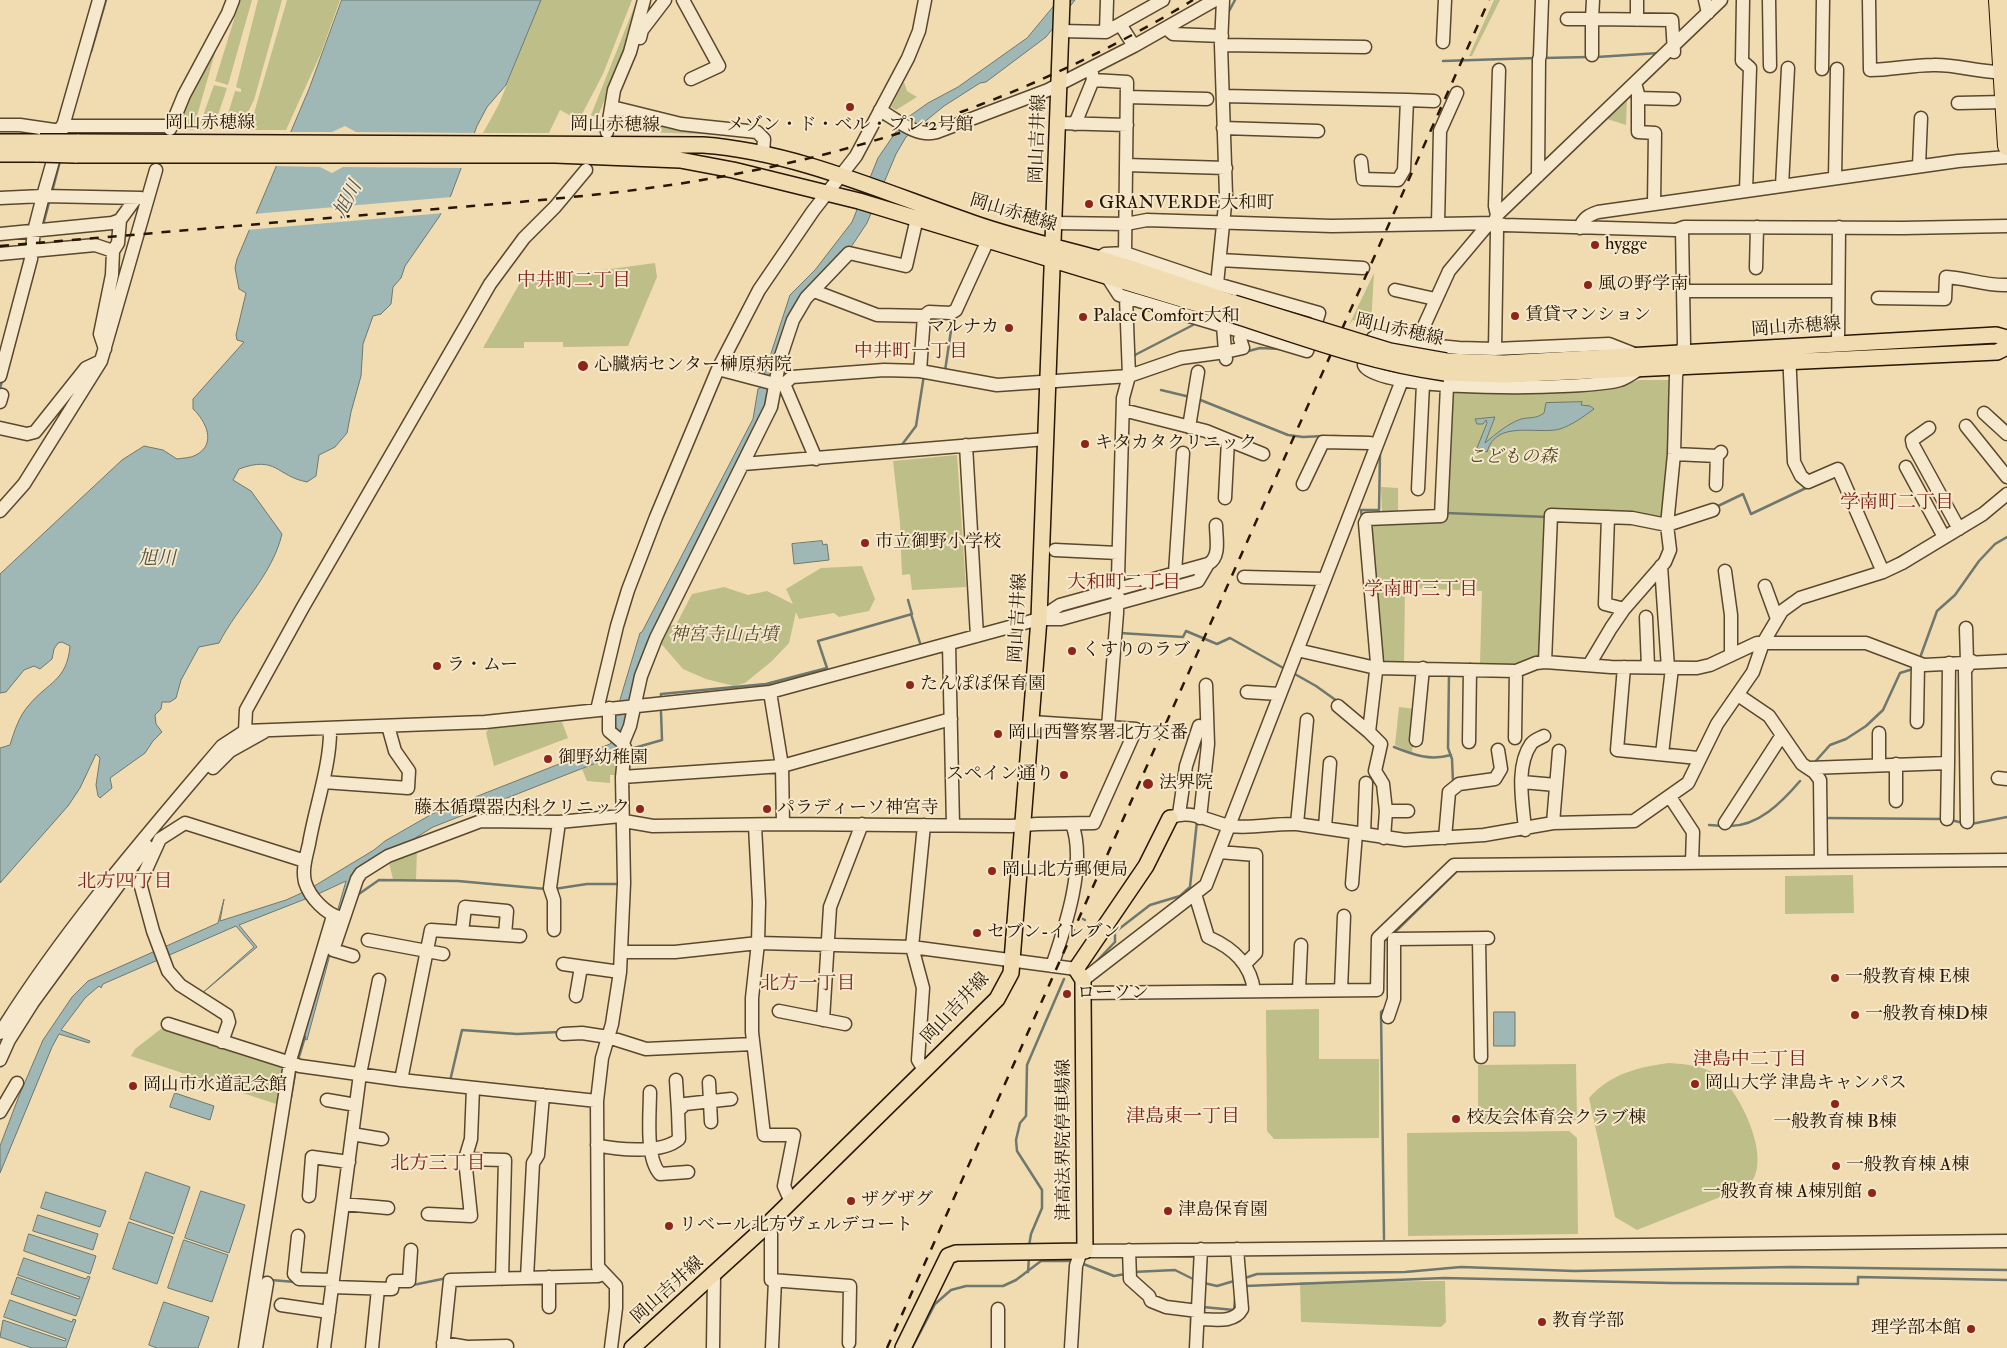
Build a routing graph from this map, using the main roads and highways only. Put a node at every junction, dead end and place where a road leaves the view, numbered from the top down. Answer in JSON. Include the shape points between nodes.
{"nodes":[{"id":1,"x":1062,"y":0,"type":"edge"},
{"id":2,"x":1998,"y":0,"type":"edge"},
{"id":3,"x":0,"y":142,"type":"edge"},
{"id":4,"x":2007,"y":146,"type":"edge"},
{"id":5,"x":39,"y":148,"type":"junction"},
{"id":6,"x":558,"y":150,"type":"junction"},
{"id":7,"x":0,"y":154,"type":"edge"},
{"id":8,"x":1054,"y":254,"type":"junction"},
{"id":9,"x":1229,"y":314,"type":"junction"},
{"id":10,"x":2007,"y":338,"type":"edge"},
{"id":11,"x":2007,"y":347,"type":"edge"},
{"id":12,"x":1789,"y":355,"type":"junction"},
{"id":13,"x":1174,"y":816,"type":"road end"},
{"id":14,"x":632,"y":1348,"type":"edge"},
{"id":15,"x":903,"y":1348,"type":"edge"}],
"edges":[{"from":1,"to":8,"type":"main road","name":"岡山吉井線"},
{"from":2,"to":4,"type":"highway"},
{"from":3,"to":5,"type":"main road","name":"岡山赤穂線"},
{"from":5,"to":6,"type":"main road","name":"岡山赤穂線","bridge":true},
{"from":5,"to":7,"type":"main road","name":"岡山赤穂線"},
{"from":6,"to":8,"type":"main road","name":"岡山赤穂線","via":[[680,160],[733,170],[859,200],[988,240]]},
{"from":6,"to":8,"type":"main road","name":"岡山赤穂線","via":[[704,145],[762,153],[937,208]]},
{"from":8,"to":9,"type":"main road","name":"岡山赤穂線","via":[[1108,278]]},
{"from":8,"to":9,"type":"main road","name":"岡山赤穂線","via":[[1097,259]]},
{"from":8,"to":14,"type":"main road","name":"岡山吉井線","via":[[1039,619],[1011,973],[997,999],[714,1276]]},
{"from":9,"to":12,"type":"main road","name":"岡山赤穂線","bridge":true,"via":[[1350,352],[1406,367],[1446,373],[1504,375],[1640,362]]},
{"from":10,"to":12,"type":"main road","name":"岡山赤穂線","via":[[1996,335],[1838,344]]},
{"from":11,"to":12,"type":"main road","name":"岡山赤穂線","via":[[1997,352]]},
{"from":13,"to":15,"type":"main road","name":"津高法界院停車場線","via":[[1081,981],[1080,1257],[956,1253],[948,1256]]}]}
